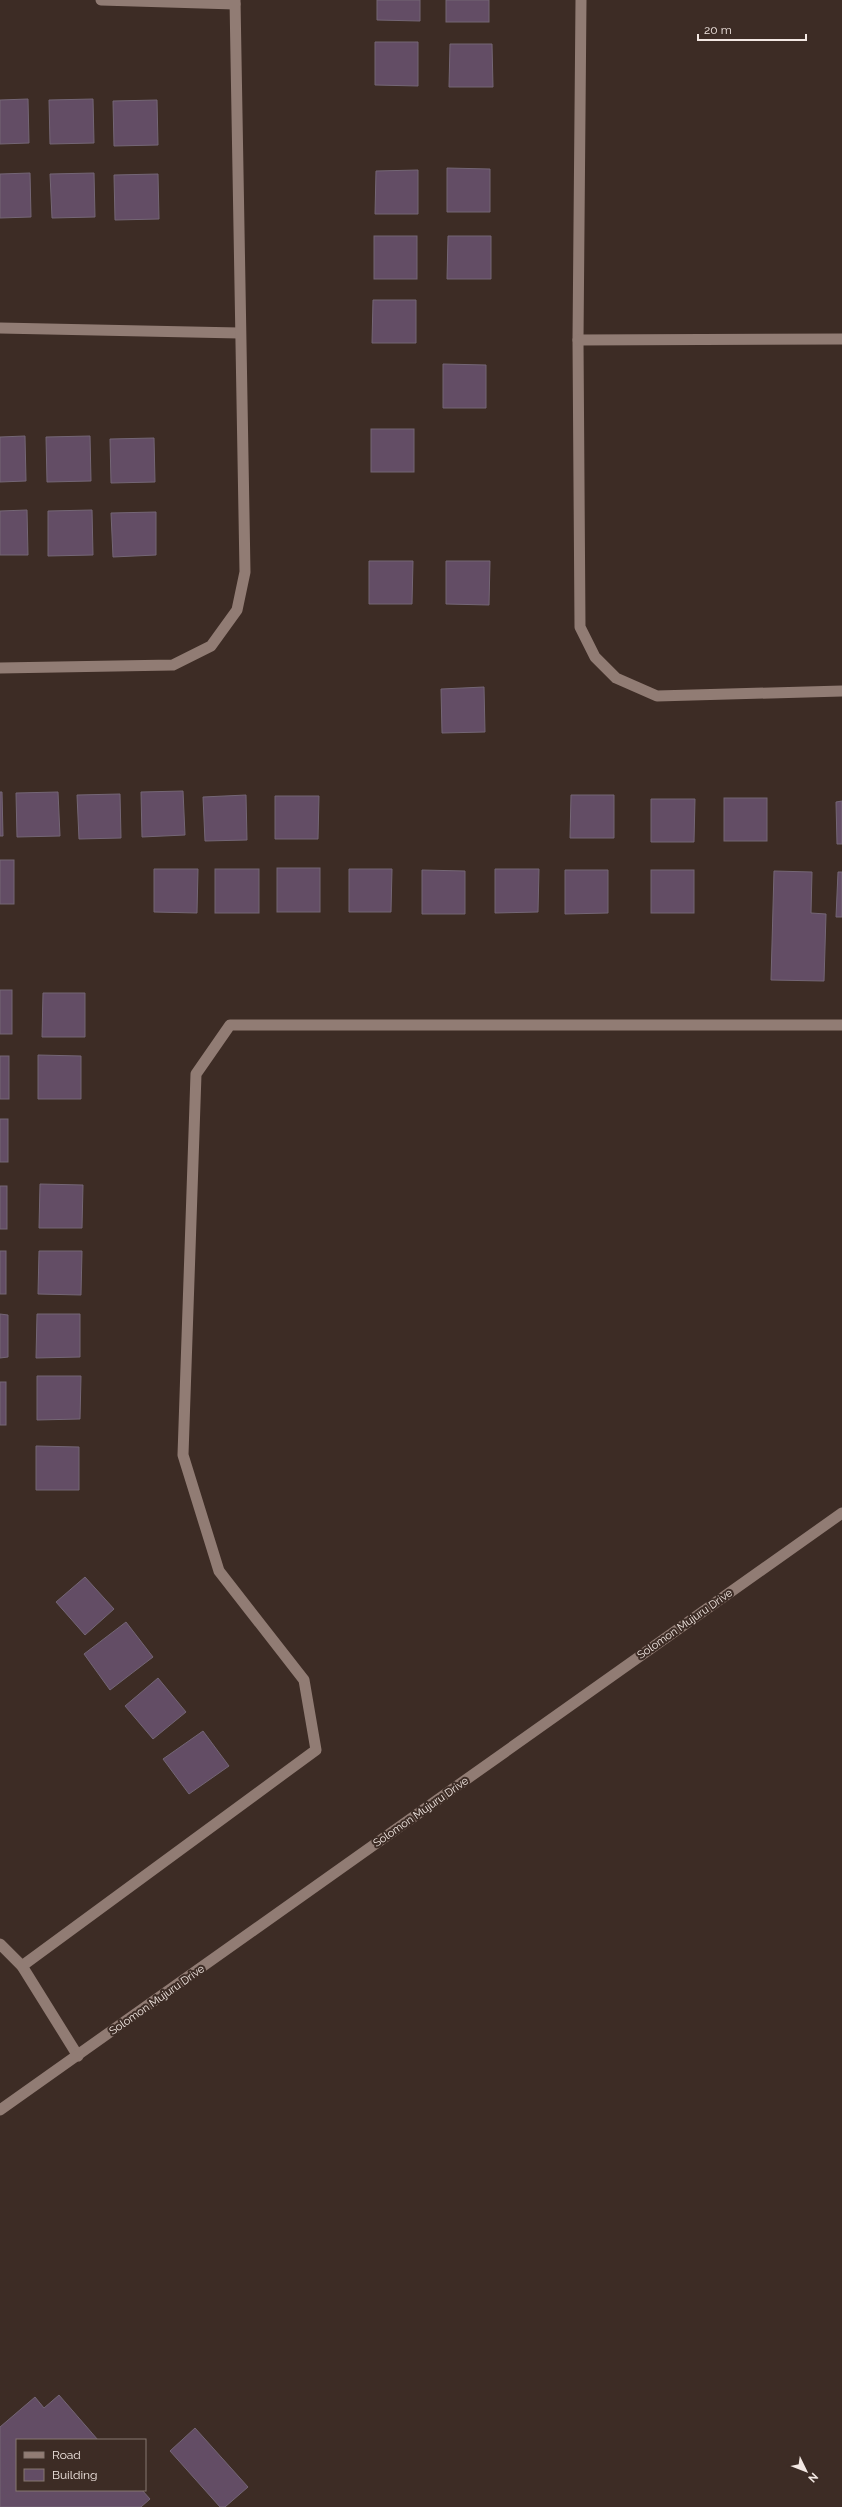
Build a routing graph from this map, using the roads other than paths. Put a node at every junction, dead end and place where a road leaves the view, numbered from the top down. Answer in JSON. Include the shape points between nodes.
{"nodes":[{"id":1,"x":101,"y":0,"type":"edge"},
{"id":2,"x":580,"y":0,"type":"edge"},
{"id":3,"x":235,"y":2,"type":"edge"},
{"id":4,"x":0,"y":328,"type":"edge"},
{"id":5,"x":239,"y":333,"type":"junction"},
{"id":6,"x":842,"y":338,"type":"edge"},
{"id":7,"x":578,"y":340,"type":"junction"},
{"id":8,"x":0,"y":668,"type":"edge"},
{"id":9,"x":842,"y":691,"type":"edge"},
{"id":10,"x":842,"y":1024,"type":"edge"},
{"id":11,"x":842,"y":1513,"type":"edge"},
{"id":12,"x":0,"y":1944,"type":"edge"},
{"id":13,"x":22,"y":1966,"type":"junction"},
{"id":14,"x":78,"y":2056,"type":"junction"},
{"id":15,"x":0,"y":2110,"type":"edge"}],
"edges":[{"from":1,"to":3,"type":"street"},
{"from":2,"to":7,"type":"street"},
{"from":3,"to":5,"type":"street"},
{"from":4,"to":5,"type":"street"},
{"from":5,"to":8,"type":"street","via":[[245,572],[237,610],[233,616],[211,646],[173,665]]},
{"from":6,"to":7,"type":"street"},
{"from":7,"to":9,"type":"street","via":[[580,627],[596,657],[616,678],[657,696]]},
{"from":10,"to":13,"type":"street","via":[[230,1025],[196,1074],[183,1455],[219,1571],[304,1680],[316,1750]]},
{"from":11,"to":14,"type":"street","name":"Solomon Mujuru Drive"},
{"from":12,"to":13,"type":"street"},
{"from":13,"to":14,"type":"street"},
{"from":14,"to":15,"type":"street","name":"Solomon Mujuru Drive"}]}
